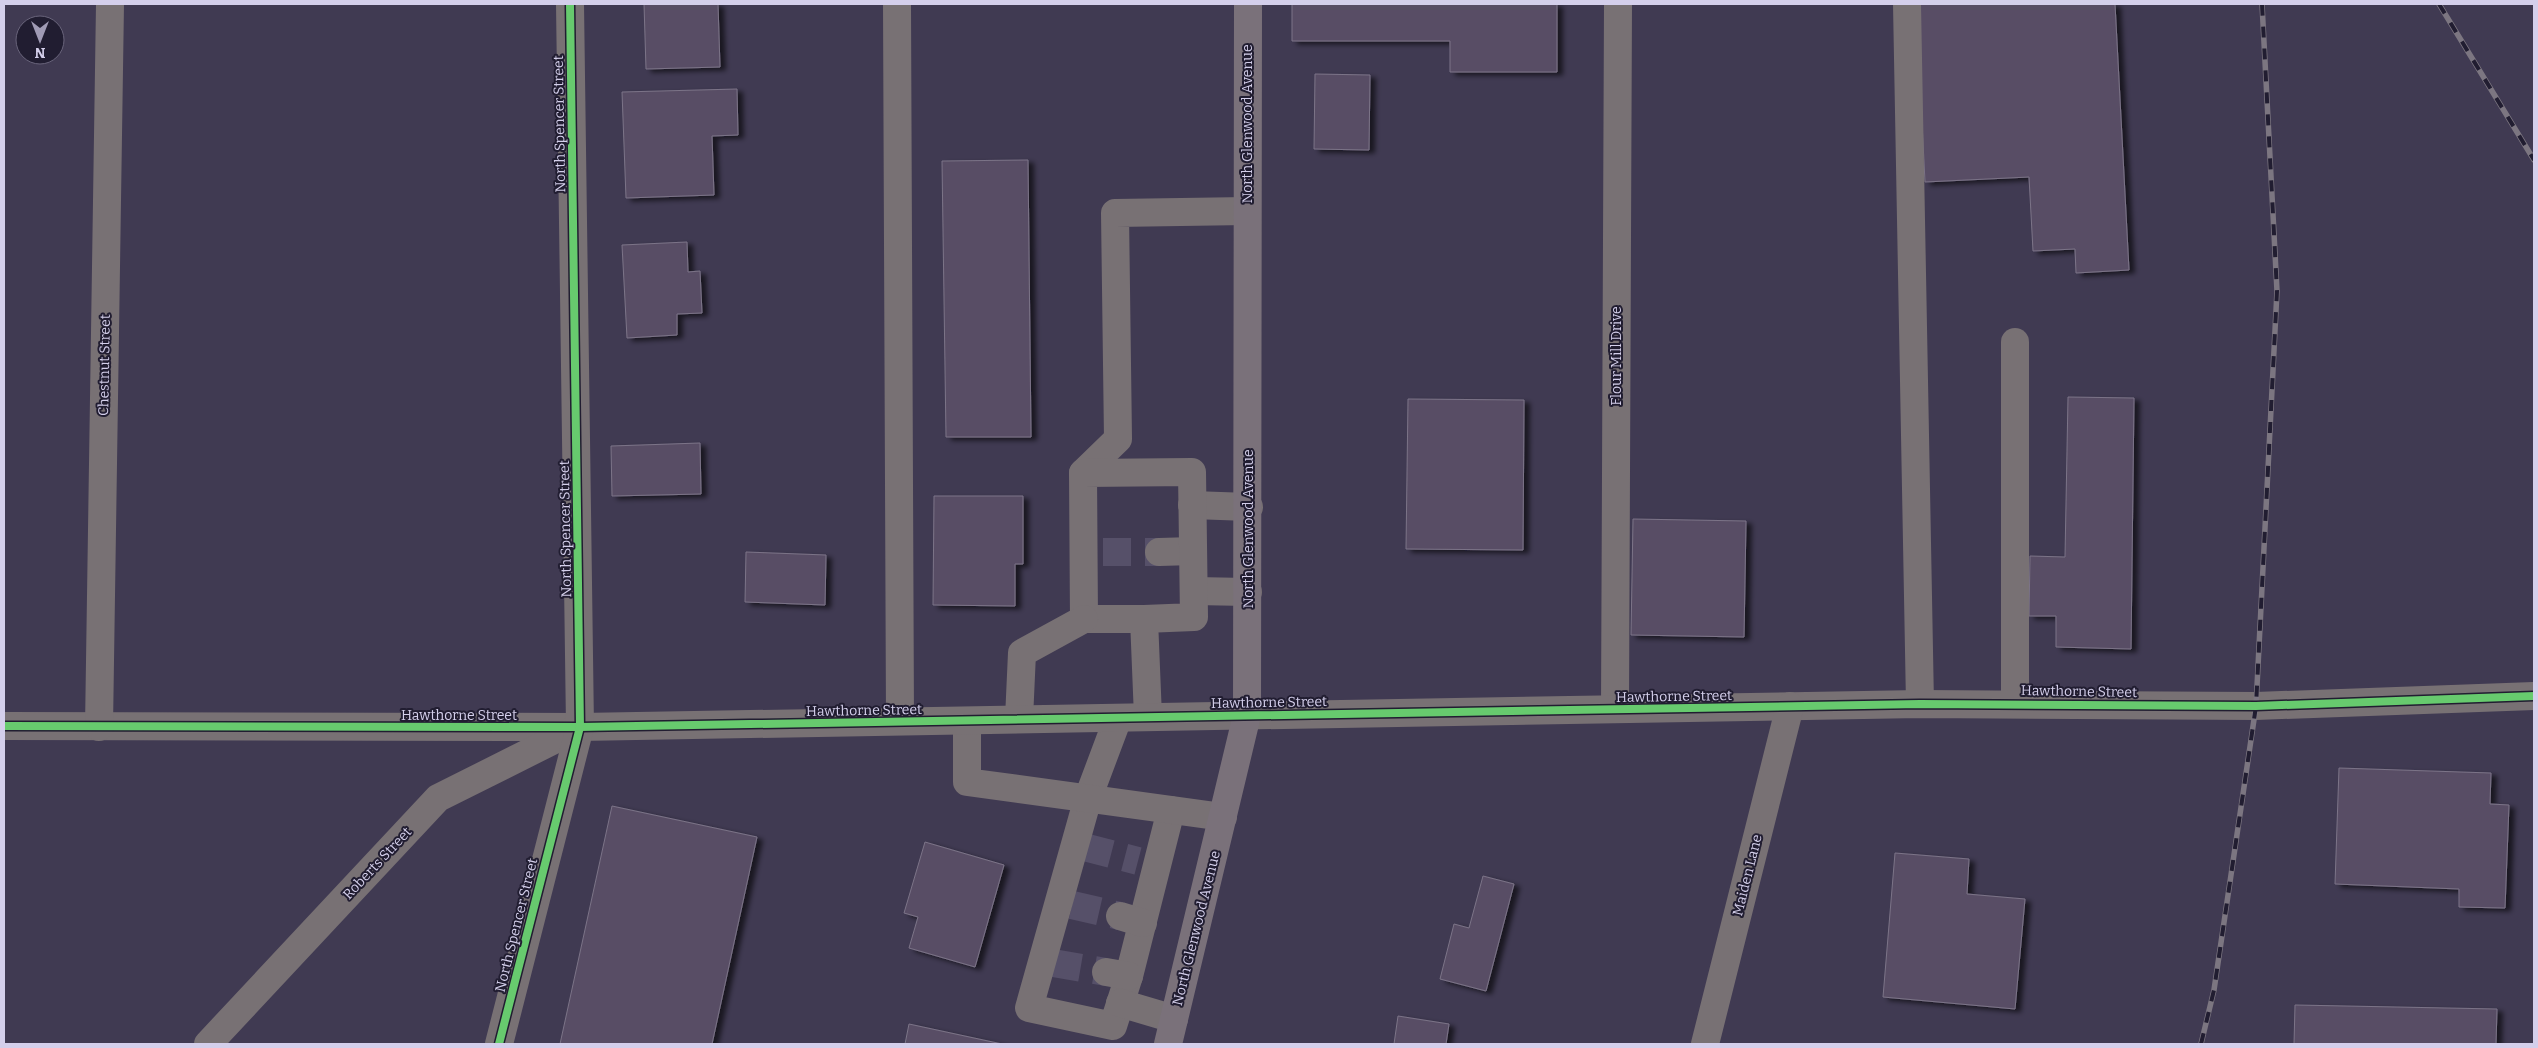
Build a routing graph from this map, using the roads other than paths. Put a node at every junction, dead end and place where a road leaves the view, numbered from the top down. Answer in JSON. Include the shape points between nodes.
{"nodes":[{"id":1,"x":110,"y":4,"type":"edge"},
{"id":2,"x":570,"y":4,"type":"edge"},
{"id":3,"x":897,"y":4,"type":"edge"},
{"id":4,"x":1248,"y":4,"type":"edge"},
{"id":5,"x":1618,"y":4,"type":"edge"},
{"id":6,"x":1907,"y":4,"type":"edge"},
{"id":7,"x":1247,"y":211,"type":"junction"},
{"id":8,"x":2015,"y":342,"type":"dead end"},
{"id":9,"x":1083,"y":473,"type":"junction"},
{"id":10,"x":1192,"y":505,"type":"junction"},
{"id":11,"x":1248,"y":507,"type":"junction"},
{"id":12,"x":1193,"y":551,"type":"junction"},
{"id":13,"x":1159,"y":552,"type":"tunnel mouth"},
{"id":14,"x":1194,"y":591,"type":"junction"},
{"id":15,"x":1248,"y":592,"type":"junction"},
{"id":16,"x":1084,"y":619,"type":"junction"},
{"id":17,"x":1144,"y":620,"type":"junction"},
{"id":18,"x":2534,"y":696,"type":"edge"},
{"id":19,"x":2016,"y":703,"type":"junction"},
{"id":20,"x":1920,"y":704,"type":"junction"},
{"id":21,"x":1790,"y":706,"type":"junction"},
{"id":22,"x":1615,"y":709,"type":"junction"},
{"id":23,"x":1247,"y":715,"type":"junction"},
{"id":24,"x":1148,"y":717,"type":"junction"},
{"id":25,"x":1118,"y":718,"type":"junction"},
{"id":26,"x":1019,"y":719,"type":"junction"},
{"id":27,"x":900,"y":721,"type":"junction"},
{"id":28,"x":967,"y":721,"type":"junction"},
{"id":29,"x":4,"y":726,"type":"edge"},
{"id":30,"x":99,"y":727,"type":"junction"},
{"id":31,"x":580,"y":728,"type":"junction"},
{"id":32,"x":1088,"y":798,"type":"junction"},
{"id":33,"x":1171,"y":810,"type":"junction"},
{"id":34,"x":1223,"y":816,"type":"junction"},
{"id":35,"x":1120,"y":1003,"type":"junction"},
{"id":36,"x":1171,"y":1032,"type":"edge"},
{"id":37,"x":208,"y":1044,"type":"edge"},
{"id":38,"x":499,"y":1044,"type":"edge"},
{"id":39,"x":1705,"y":1044,"type":"edge"}],
"edges":[{"from":1,"to":30,"type":"street","name":"Chestnut Street"},
{"from":2,"to":31,"type":"street","name":"North Spencer Street"},
{"from":3,"to":27,"type":"street"},
{"from":4,"to":7,"type":"main road","name":"North Glenwood Avenue"},
{"from":5,"to":22,"type":"street","name":"Flour Mill Drive"},
{"from":6,"to":20,"type":"street"},
{"from":7,"to":9,"type":"street","via":[[1115,213],[1118,439]]},
{"from":7,"to":11,"type":"main road","name":"North Glenwood Avenue"},
{"from":8,"to":19,"type":"street"},
{"from":9,"to":10,"type":"street","via":[[1192,472]]},
{"from":9,"to":16,"type":"street","via":[[1093,552]]},
{"from":10,"to":11,"type":"street"},
{"from":10,"to":12,"type":"street"},
{"from":11,"to":15,"type":"main road","name":"North Glenwood Avenue"},
{"from":12,"to":13,"type":"street"},
{"from":12,"to":14,"type":"street"},
{"from":14,"to":15,"type":"street"},
{"from":14,"to":17,"type":"street","via":[[1194,617]]},
{"from":15,"to":23,"type":"main road","name":"North Glenwood Avenue"},
{"from":16,"to":17,"type":"street"},
{"from":16,"to":26,"type":"street","via":[[1022,653]]},
{"from":17,"to":24,"type":"street"},
{"from":18,"to":19,"type":"street","name":"Hawthorne Street","via":[[2256,706]]},
{"from":19,"to":20,"type":"street","name":"Hawthorne Street"},
{"from":20,"to":21,"type":"street","name":"Hawthorne Street"},
{"from":21,"to":22,"type":"street","name":"Hawthorne Street"},
{"from":21,"to":39,"type":"street","name":"Maiden Lane"},
{"from":22,"to":23,"type":"street","name":"Hawthorne Street"},
{"from":23,"to":24,"type":"street","name":"Hawthorne Street"},
{"from":23,"to":34,"type":"main road","name":"North Glenwood Avenue"},
{"from":24,"to":25,"type":"street","name":"Hawthorne Street"},
{"from":25,"to":26,"type":"street","name":"Hawthorne Street"},
{"from":25,"to":32,"type":"street"},
{"from":26,"to":28,"type":"street","name":"Hawthorne Street"},
{"from":27,"to":28,"type":"street","name":"Hawthorne Street"},
{"from":27,"to":31,"type":"street","name":"Hawthorne Street"},
{"from":28,"to":32,"type":"street","via":[[967,782]]},
{"from":29,"to":30,"type":"street","name":"Hawthorne Street"},
{"from":30,"to":31,"type":"street","name":"Hawthorne Street"},
{"from":31,"to":37,"type":"street","name":"Roberts Street","via":[[438,798]]},
{"from":31,"to":38,"type":"street","name":"North Spencer Street"},
{"from":32,"to":33,"type":"street"},
{"from":32,"to":35,"type":"street","via":[[1065,904],[1048,961],[1029,1008],[1114,1026]]},
{"from":33,"to":34,"type":"street"},
{"from":33,"to":35,"type":"street","via":[[1147,863],[1131,920],[1117,974]]},
{"from":34,"to":36,"type":"main road","name":"North Glenwood Avenue"},
{"from":35,"to":36,"type":"street"}]}
